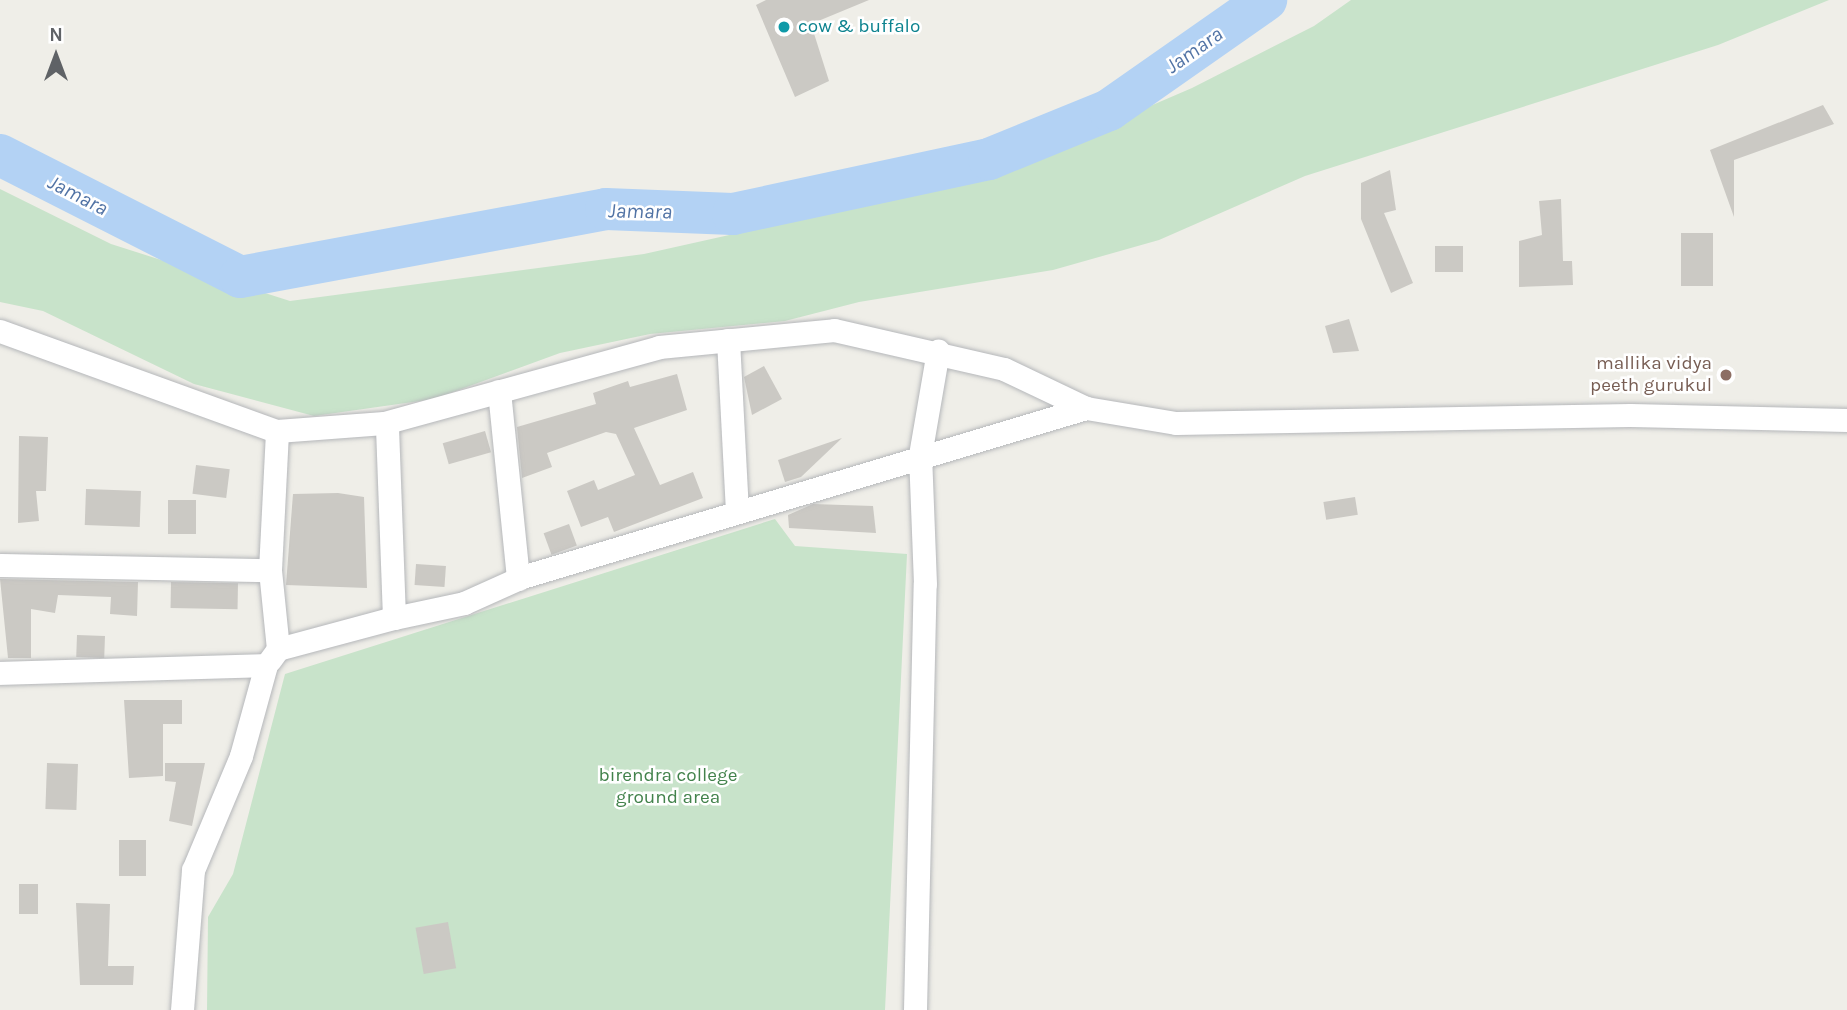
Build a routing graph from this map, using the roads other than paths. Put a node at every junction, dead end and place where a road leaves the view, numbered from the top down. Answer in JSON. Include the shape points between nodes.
{"nodes":[{"id":1,"x":0,"y":331,"type":"edge"},
{"id":2,"x":728,"y":340,"type":"junction"},
{"id":3,"x":938,"y":351,"type":"junction"},
{"id":4,"x":499,"y":391,"type":"junction"},
{"id":5,"x":1086,"y":408,"type":"junction"},
{"id":6,"x":1847,"y":420,"type":"edge"},
{"id":7,"x":387,"y":423,"type":"junction"},
{"id":8,"x":277,"y":431,"type":"junction"},
{"id":9,"x":920,"y":455,"type":"junction"},
{"id":10,"x":737,"y":511,"type":"junction"},
{"id":11,"x":0,"y":565,"type":"edge"},
{"id":12,"x":270,"y":570,"type":"junction"},
{"id":13,"x":518,"y":579,"type":"junction"},
{"id":14,"x":394,"y":618,"type":"junction"},
{"id":15,"x":272,"y":657,"type":"junction"},
{"id":16,"x":0,"y":673,"type":"edge"},
{"id":17,"x":182,"y":1010,"type":"edge"},
{"id":18,"x":915,"y":1010,"type":"edge"}],
"edges":[{"from":1,"to":8,"type":"street"},
{"from":2,"to":3,"type":"street","via":[[835,330]]},
{"from":2,"to":4,"type":"street","via":[[659,347]]},
{"from":2,"to":10,"type":"street"},
{"from":3,"to":5,"type":"street","via":[[1004,369]]},
{"from":3,"to":9,"type":"street"},
{"from":4,"to":7,"type":"street"},
{"from":4,"to":13,"type":"street"},
{"from":5,"to":6,"type":"street","via":[[1176,423],[1630,415]]},
{"from":5,"to":9,"type":"street"},
{"from":7,"to":8,"type":"street"},
{"from":7,"to":14,"type":"street"},
{"from":8,"to":12,"type":"street"},
{"from":9,"to":10,"type":"street"},
{"from":9,"to":18,"type":"street","via":[[925,584]]},
{"from":10,"to":13,"type":"street"},
{"from":11,"to":12,"type":"street"},
{"from":12,"to":15,"type":"street"},
{"from":13,"to":14,"type":"street","via":[[464,603]]},
{"from":14,"to":15,"type":"street"},
{"from":15,"to":16,"type":"street"},
{"from":15,"to":17,"type":"street","via":[[241,756],[193,870]]}]}
